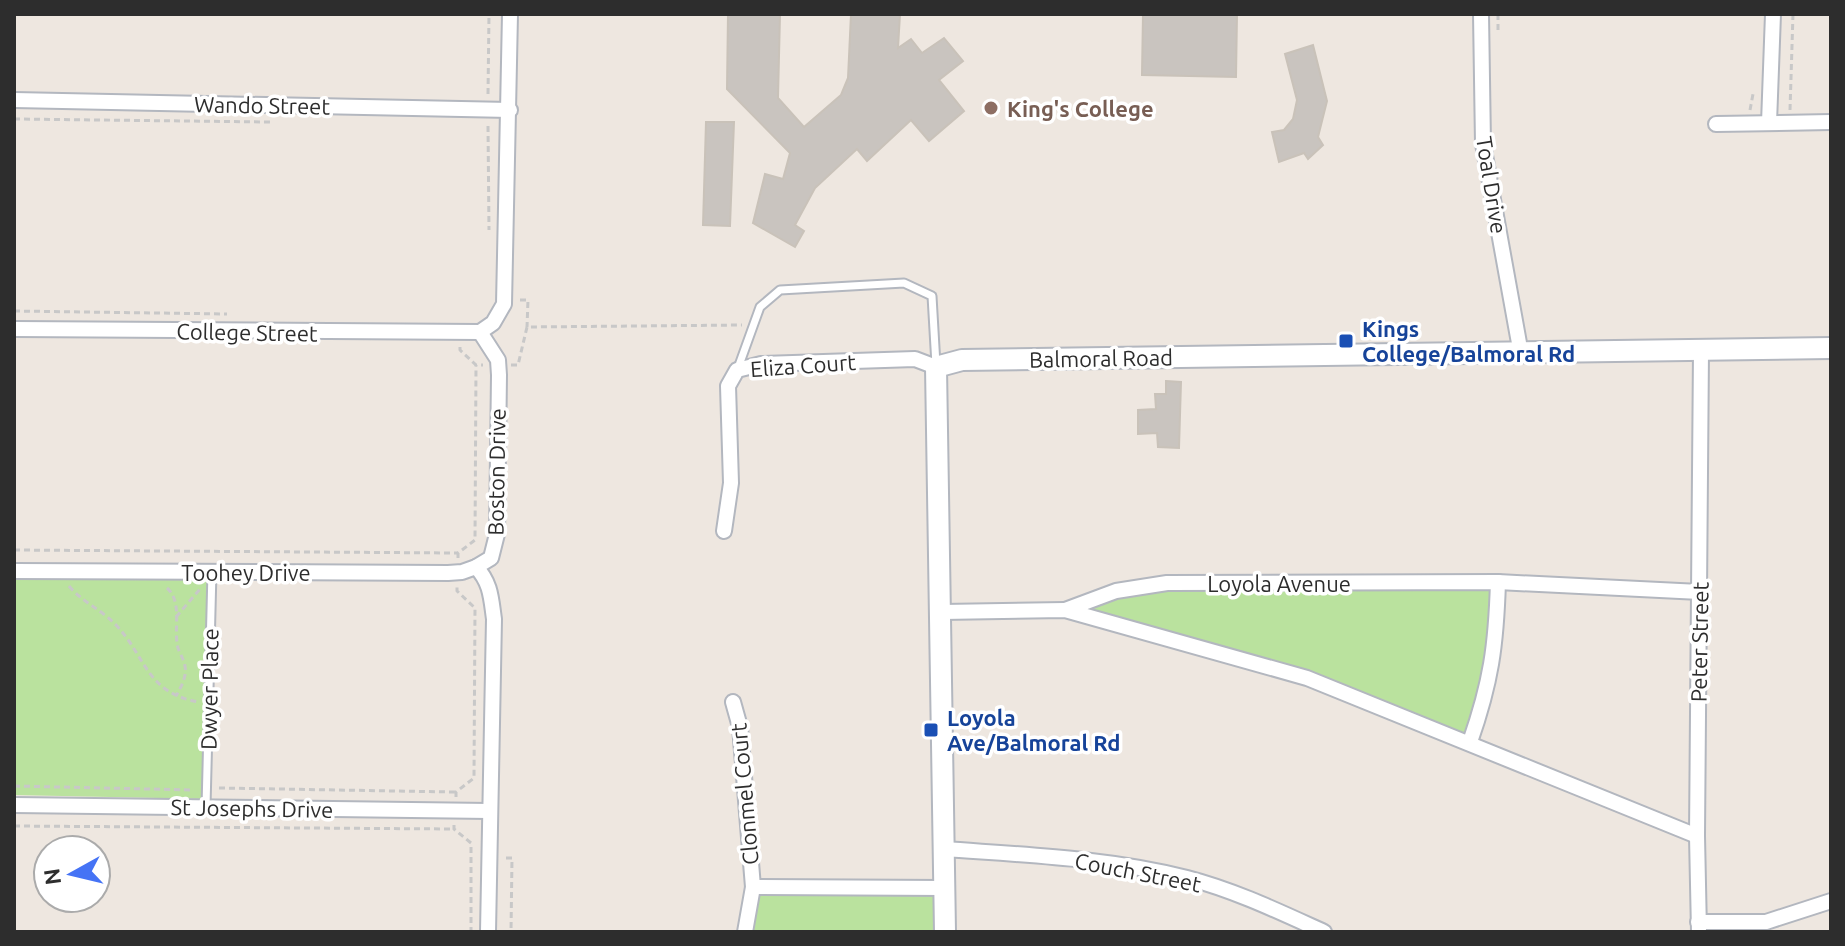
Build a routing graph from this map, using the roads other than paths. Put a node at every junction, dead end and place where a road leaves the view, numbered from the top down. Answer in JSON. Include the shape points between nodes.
{"nodes":[{"id":1,"x":510,"y":14,"type":"edge"},
{"id":2,"x":1481,"y":14,"type":"edge"},
{"id":3,"x":1773,"y":14,"type":"edge"},
{"id":4,"x":14,"y":100,"type":"edge"},
{"id":5,"x":510,"y":110,"type":"junction"},
{"id":6,"x":1831,"y":122,"type":"edge"},
{"id":7,"x":1769,"y":123,"type":"junction"},
{"id":8,"x":1716,"y":124,"type":"dead end"},
{"id":9,"x":14,"y":329,"type":"edge"},
{"id":10,"x":480,"y":332,"type":"junction"},
{"id":11,"x":1831,"y":348,"type":"edge"},
{"id":12,"x":1701,"y":351,"type":"junction"},
{"id":13,"x":1521,"y":354,"type":"junction"},
{"id":14,"x":936,"y":367,"type":"junction"},
{"id":15,"x":737,"y":370,"type":"junction"},
{"id":16,"x":724,"y":531,"type":"dead end"},
{"id":17,"x":476,"y":567,"type":"junction"},
{"id":18,"x":14,"y":571,"type":"edge"},
{"id":19,"x":212,"y":573,"type":"junction"},
{"id":20,"x":1498,"y":582,"type":"junction"},
{"id":21,"x":1700,"y":592,"type":"junction"},
{"id":22,"x":1065,"y":610,"type":"junction"},
{"id":23,"x":942,"y":612,"type":"junction"},
{"id":24,"x":733,"y":702,"type":"dead end"},
{"id":25,"x":1470,"y":742,"type":"junction"},
{"id":26,"x":14,"y":805,"type":"edge"},
{"id":27,"x":206,"y":807,"type":"junction"},
{"id":28,"x":490,"y":811,"type":"junction"},
{"id":29,"x":1697,"y":836,"type":"junction"},
{"id":30,"x":944,"y":849,"type":"junction"},
{"id":31,"x":753,"y":887,"type":"junction"},
{"id":32,"x":945,"y":888,"type":"junction"},
{"id":33,"x":1831,"y":901,"type":"edge"},
{"id":34,"x":1698,"y":927,"type":"edge"},
{"id":35,"x":488,"y":932,"type":"edge"},
{"id":36,"x":745,"y":932,"type":"edge"},
{"id":37,"x":945,"y":932,"type":"edge"},
{"id":38,"x":1324,"y":932,"type":"edge"}],
"edges":[{"from":1,"to":5,"type":"street"},
{"from":2,"to":13,"type":"street","name":"Toal Drive","via":[[1483,144]]},
{"from":3,"to":7,"type":"street"},
{"from":4,"to":5,"type":"street","name":"Wando Street"},
{"from":5,"to":10,"type":"street","via":[[504,300],[501,314]]},
{"from":6,"to":7,"type":"street"},
{"from":7,"to":8,"type":"street"},
{"from":9,"to":10,"type":"street","name":"College Street"},
{"from":10,"to":17,"type":"street","name":"Boston Drive","via":[[498,365],[497,534],[491,558]]},
{"from":11,"to":12,"type":"street","name":"Balmoral Road"},
{"from":12,"to":13,"type":"street","name":"Balmoral Road"},
{"from":12,"to":21,"type":"street","name":"Peter Street"},
{"from":13,"to":14,"type":"street","name":"Balmoral Road","via":[[962,360]]},
{"from":14,"to":15,"type":"street","name":"Eliza Court","via":[[915,359],[761,364]]},
{"from":14,"to":15,"type":"lane","via":[[932,296],[904,283],[780,290],[760,307]]},
{"from":14,"to":23,"type":"street"},
{"from":15,"to":16,"type":"street","name":"Eliza Court","via":[[728,386],[731,483]]},
{"from":17,"to":19,"type":"street","name":"Toohey Drive","via":[[457,572]]},
{"from":17,"to":28,"type":"street","name":"Boston Drive","via":[[489,586],[494,619]]},
{"from":18,"to":19,"type":"street","name":"Toohey Drive"},
{"from":19,"to":27,"type":"lane","name":"Dwyer Place"},
{"from":20,"to":21,"type":"street","name":"Loyola Avenue"},
{"from":20,"to":22,"type":"street","name":"Loyola Avenue","via":[[1167,583],[1116,591]]},
{"from":20,"to":25,"type":"street","via":[[1491,674]]},
{"from":21,"to":29,"type":"street","name":"Peter Street"},
{"from":22,"to":23,"type":"street","name":"Loyola Avenue"},
{"from":22,"to":25,"type":"street","name":"Loyola Avenue","via":[[1307,678]]},
{"from":23,"to":30,"type":"street"},
{"from":24,"to":31,"type":"street","name":"Clonmel Court","via":[[740,727]]},
{"from":25,"to":29,"type":"street","name":"Loyola Avenue"},
{"from":26,"to":27,"type":"street","name":"St Josephs Drive"},
{"from":27,"to":28,"type":"street","name":"St Josephs Drive"},
{"from":28,"to":35,"type":"street","name":"Boston Drive"},
{"from":29,"to":34,"type":"street","name":"Peter Street"},
{"from":30,"to":32,"type":"street"},
{"from":30,"to":38,"type":"street","name":"Couch Street","via":[[1151,870],[1261,904]]},
{"from":31,"to":32,"type":"street"},
{"from":31,"to":36,"type":"street","name":"Clonmel Court"},
{"from":32,"to":37,"type":"street"},
{"from":33,"to":34,"type":"street","via":[[1766,922]]}]}
